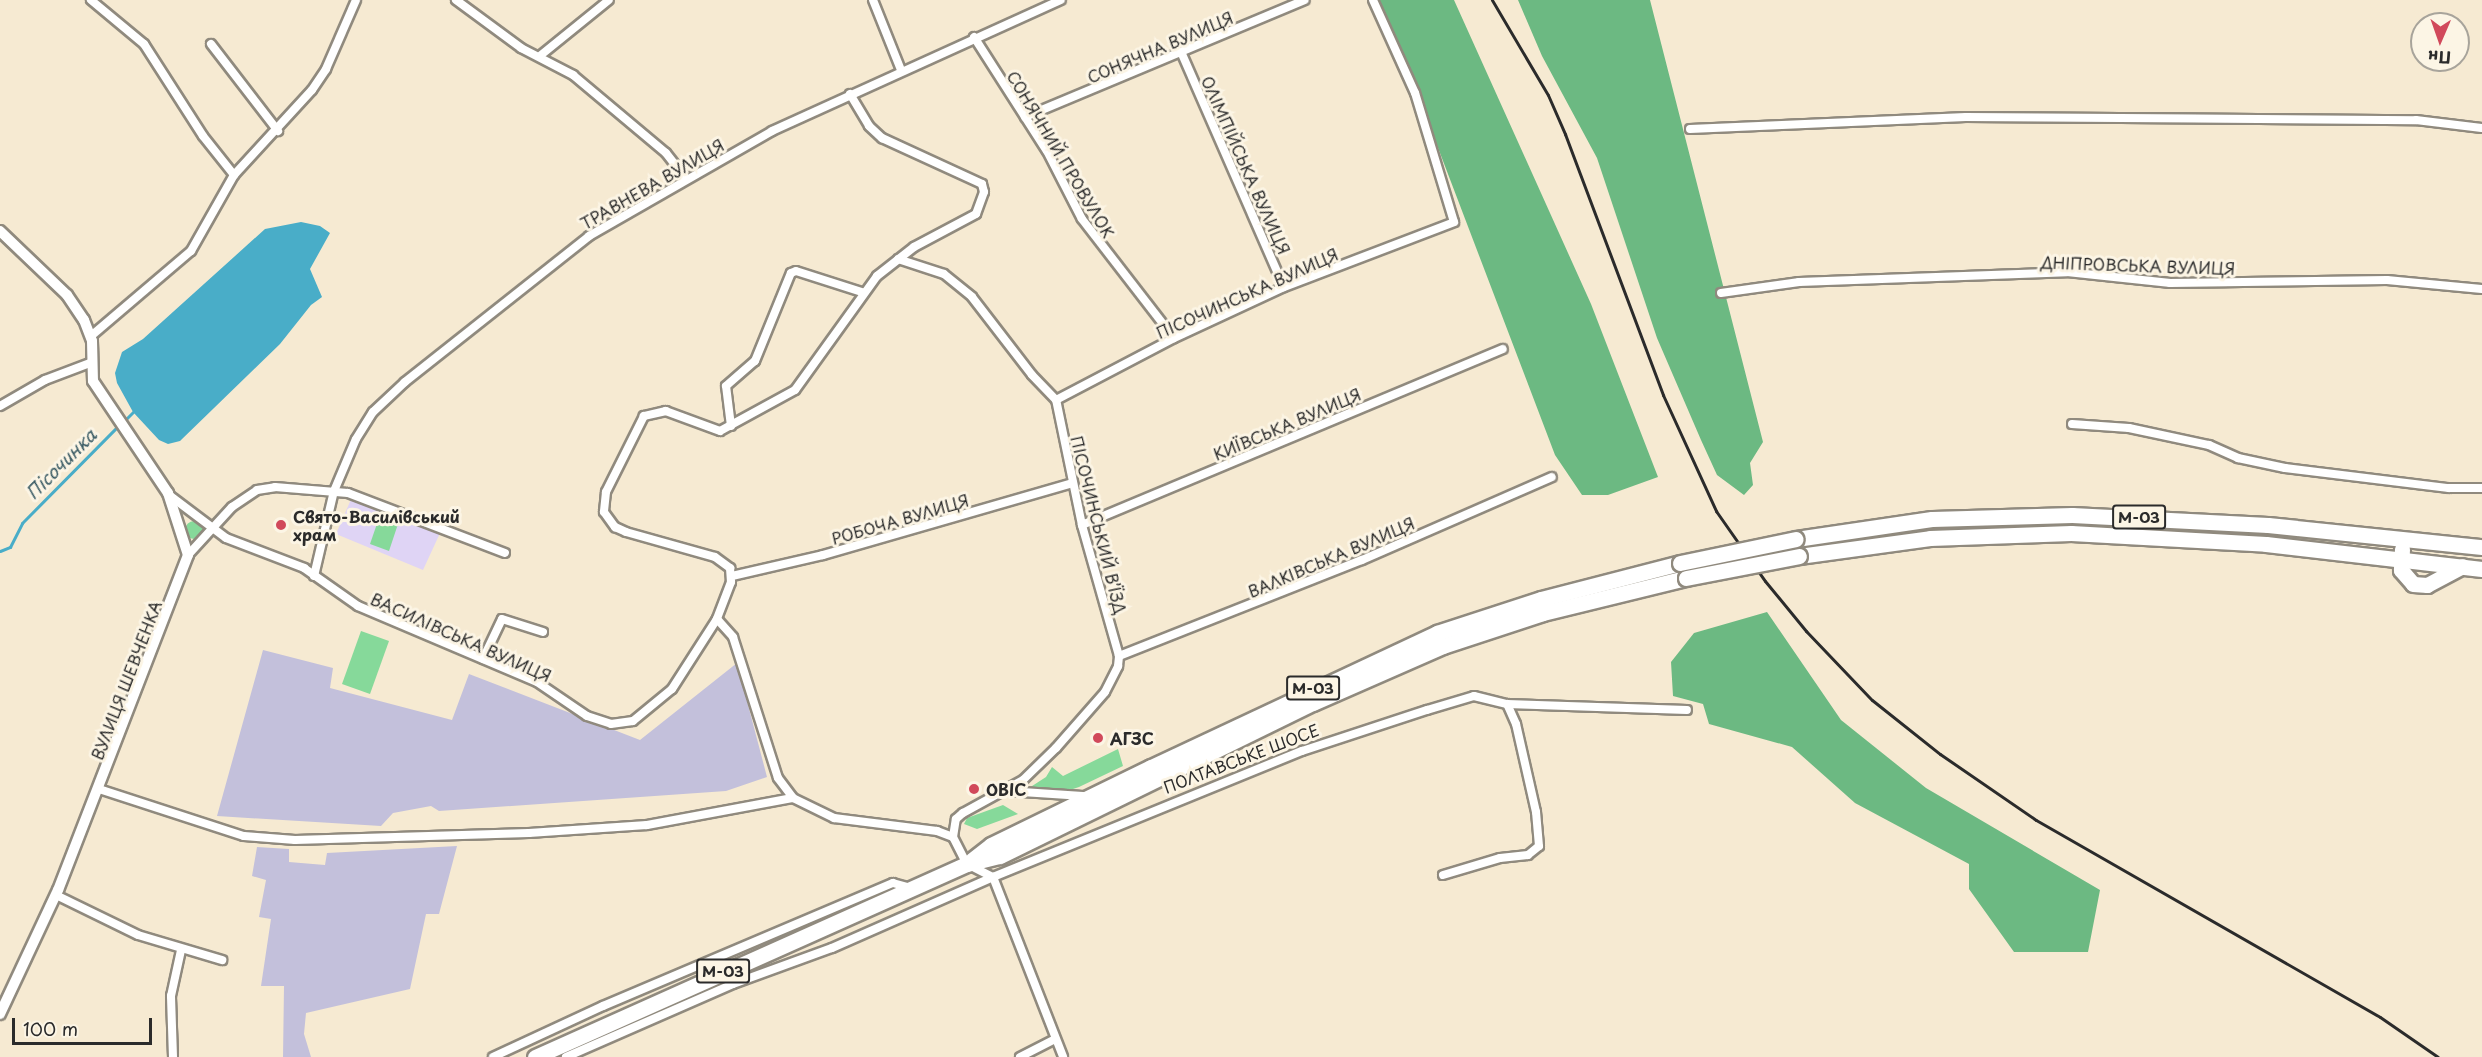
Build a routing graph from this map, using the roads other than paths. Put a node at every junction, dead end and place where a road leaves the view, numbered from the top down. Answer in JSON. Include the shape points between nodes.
{"nodes":[{"id":1,"x":91,"y":0,"type":"edge"},
{"id":2,"x":356,"y":0,"type":"edge"},
{"id":3,"x":456,"y":0,"type":"edge"},
{"id":4,"x":609,"y":0,"type":"edge"},
{"id":5,"x":873,"y":0,"type":"edge"},
{"id":6,"x":1305,"y":0,"type":"edge"},
{"id":7,"x":1373,"y":0,"type":"edge"},
{"id":8,"x":1056,"y":1,"type":"edge"},
{"id":9,"x":974,"y":37,"type":"junction"},
{"id":10,"x":211,"y":44,"type":"dead end"},
{"id":11,"x":1182,"y":54,"type":"junction"},
{"id":12,"x":541,"y":55,"type":"junction"},
{"id":13,"x":901,"y":70,"type":"junction"},
{"id":14,"x":850,"y":94,"type":"junction"},
{"id":15,"x":1025,"y":117,"type":"junction"},
{"id":16,"x":2482,"y":128,"type":"edge"},
{"id":17,"x":1689,"y":129,"type":"dead end"},
{"id":18,"x":278,"y":132,"type":"junction"},
{"id":19,"x":234,"y":175,"type":"junction"},
{"id":20,"x":686,"y":179,"type":"junction"},
{"id":21,"x":0,"y":231,"type":"edge"},
{"id":22,"x":898,"y":259,"type":"junction"},
{"id":23,"x":1284,"y":287,"type":"junction"},
{"id":24,"x":2482,"y":289,"type":"edge"},
{"id":25,"x":862,"y":292,"type":"junction"},
{"id":26,"x":1721,"y":293,"type":"dead end"},
{"id":27,"x":91,"y":336,"type":"junction"},
{"id":28,"x":1174,"y":338,"type":"junction"},
{"id":29,"x":1503,"y":349,"type":"dead end"},
{"id":30,"x":90,"y":363,"type":"junction"},
{"id":31,"x":1056,"y":400,"type":"junction"},
{"id":32,"x":0,"y":406,"type":"edge"},
{"id":33,"x":2072,"y":424,"type":"dead end"},
{"id":34,"x":731,"y":426,"type":"junction"},
{"id":35,"x":1552,"y":477,"type":"dead end"},
{"id":36,"x":1073,"y":483,"type":"junction"},
{"id":37,"x":2482,"y":488,"type":"edge"},
{"id":38,"x":334,"y":491,"type":"junction"},
{"id":39,"x":168,"y":494,"type":"junction"},
{"id":40,"x":1082,"y":525,"type":"junction"},
{"id":41,"x":211,"y":528,"type":"junction"},
{"id":42,"x":2410,"y":539,"type":"junction"},
{"id":43,"x":2482,"y":547,"type":"edge"},
{"id":44,"x":505,"y":553,"type":"dead end"},
{"id":45,"x":188,"y":555,"type":"junction"},
{"id":46,"x":2400,"y":558,"type":"junction"},
{"id":47,"x":2462,"y":566,"type":"junction"},
{"id":48,"x":2482,"y":569,"type":"edge"},
{"id":49,"x":314,"y":576,"type":"junction"},
{"id":50,"x":732,"y":576,"type":"junction"},
{"id":51,"x":717,"y":618,"type":"junction"},
{"id":52,"x":543,"y":632,"type":"dead end"},
{"id":53,"x":1119,"y":656,"type":"junction"},
{"id":54,"x":483,"y":659,"type":"junction"},
{"id":55,"x":1508,"y":704,"type":"junction"},
{"id":56,"x":1687,"y":710,"type":"dead end"},
{"id":57,"x":99,"y":789,"type":"junction"},
{"id":58,"x":1007,"y":791,"type":"junction"},
{"id":59,"x":1093,"y":795,"type":"junction"},
{"id":60,"x":793,"y":798,"type":"junction"},
{"id":61,"x":953,"y":837,"type":"junction"},
{"id":62,"x":967,"y":864,"type":"junction"},
{"id":63,"x":1443,"y":875,"type":"dead end"},
{"id":64,"x":993,"y":877,"type":"junction"},
{"id":65,"x":912,"y":888,"type":"junction"},
{"id":66,"x":56,"y":895,"type":"junction"},
{"id":67,"x":181,"y":950,"type":"junction"},
{"id":68,"x":222,"y":960,"type":"dead end"},
{"id":69,"x":0,"y":1014,"type":"edge"},
{"id":70,"x":1055,"y":1039,"type":"junction"},
{"id":71,"x":173,"y":1057,"type":"edge"},
{"id":72,"x":493,"y":1057,"type":"edge"},
{"id":73,"x":536,"y":1057,"type":"edge"},
{"id":74,"x":566,"y":1057,"type":"edge"},
{"id":75,"x":1020,"y":1057,"type":"edge"},
{"id":76,"x":1063,"y":1057,"type":"edge"}],
"edges":[{"from":1,"to":19,"type":"street","via":[[144,44],[203,136]]},
{"from":2,"to":18,"type":"street","via":[[326,69]]},
{"from":3,"to":12,"type":"street","via":[[521,48]]},
{"from":4,"to":12,"type":"street"},
{"from":5,"to":13,"type":"street"},
{"from":6,"to":11,"type":"street","name":"СОНЯЧНА ВУЛИЦЯ"},
{"from":7,"to":23,"type":"street","name":"ПІСОЧИНСЬКА ВУЛИЦЯ","via":[[1414,93],[1454,222]]},
{"from":8,"to":9,"type":"street","name":"ТРАВНЕВА ВУЛИЦЯ"},
{"from":9,"to":13,"type":"street","name":"ТРАВНЕВА ВУЛИЦЯ"},
{"from":9,"to":15,"type":"street","name":"СОНЯЧНИЙ ПРОВУЛОК"},
{"from":10,"to":18,"type":"street"},
{"from":11,"to":15,"type":"street","name":"СОНЯЧНА ВУЛИЦЯ"},
{"from":11,"to":23,"type":"street","name":"ОЛІМПІЙСЬКА ВУЛИЦЯ"},
{"from":12,"to":20,"type":"street","via":[[620,112],[666,153]]},
{"from":13,"to":14,"type":"street","name":"ТРАВНЕВА ВУЛИЦЯ"},
{"from":14,"to":20,"type":"street","name":"ТРАВНЕВА ВУЛИЦЯ"},
{"from":14,"to":22,"type":"street","via":[[869,126],[882,138],[984,187],[972,219],[936,233]]},
{"from":15,"to":28,"type":"street","name":"СОНЯЧНИЙ ПРОВУЛОК","via":[[1101,246]]},
{"from":16,"to":17,"type":"street","via":[[2416,120],[1966,117]]},
{"from":18,"to":19,"type":"street"},
{"from":19,"to":27,"type":"street","via":[[191,251]]},
{"from":20,"to":38,"type":"street","name":"ТРАВНЕВА ВУЛИЦЯ","via":[[589,236],[405,382],[361,429]]},
{"from":21,"to":27,"type":"street","via":[[67,295]]},
{"from":22,"to":25,"type":"street"},
{"from":22,"to":31,"type":"street","via":[[944,274],[972,297]]},
{"from":23,"to":28,"type":"street","name":"ПІСОЧИНСЬКА ВУЛИЦЯ"},
{"from":24,"to":26,"type":"street","name":"ДНІПРОВСЬКА ВУЛИЦЯ","via":[[2387,280],[2170,283],[2067,272],[1799,282]]},
{"from":25,"to":34,"type":"street","via":[[795,390]]},
{"from":25,"to":34,"type":"street","via":[[796,271],[791,273],[755,361],[726,386]]},
{"from":27,"to":30,"type":"street"},
{"from":28,"to":31,"type":"street","name":"ПІСОЧИНСЬКА ВУЛИЦЯ"},
{"from":29,"to":40,"type":"street","name":"КИЇВСЬКА ВУЛИЦЯ"},
{"from":30,"to":32,"type":"street","via":[[45,380]]},
{"from":30,"to":39,"type":"street","via":[[100,394]]},
{"from":31,"to":36,"type":"street","name":"ПІСОЧИНСЬКИЙ В’ЇЗД"},
{"from":33,"to":37,"type":"street","via":[[2140,431],[2209,445],[2238,458],[2285,468],[2449,488]]},
{"from":34,"to":50,"type":"street","via":[[720,430],[666,411],[647,414],[606,492],[607,518],[626,532],[715,557],[728,566]]},
{"from":35,"to":53,"type":"street","name":"ВАЛКІВСЬКА ВУЛИЦЯ","via":[[1362,560]]},
{"from":36,"to":40,"type":"street","name":"ПІСОЧИНСЬКИЙ В’ЇЗД"},
{"from":36,"to":50,"type":"street","name":"РОБОЧА ВУЛИЦЯ","via":[[835,552]]},
{"from":38,"to":41,"type":"street","via":[[263,488],[232,507]]},
{"from":38,"to":44,"type":"street"},
{"from":38,"to":49,"type":"street","name":"ТРАВНЕВА ВУЛИЦЯ"},
{"from":39,"to":41,"type":"street","name":"ВАСИЛІВСЬКА ВУЛИЦЯ"},
{"from":39,"to":45,"type":"street"},
{"from":40,"to":53,"type":"street","name":"ПІСОЧИНСЬКИЙ В’ЇЗД"},
{"from":41,"to":45,"type":"street"},
{"from":41,"to":49,"type":"street","name":"ВАСИЛІВСЬКА ВУЛИЦЯ"},
{"from":42,"to":43,"type":"highway","number":"М-03"},
{"from":42,"to":46,"type":"highway","via":[[2403,545]]},
{"from":42,"to":59,"type":"highway","number":"М-03","bridge":true,"via":[[2246,524],[2072,515],[1932,519],[1796,539],[1680,563],[1541,599],[1437,633]]},
{"from":45,"to":57,"type":"street","name":"ВУЛИЦЯ ШЕВЧЕНКА"},
{"from":46,"to":47,"type":"highway","number":"М-03"},
{"from":46,"to":47,"type":"highway","via":[[2406,578],[2413,584],[2427,585]]},
{"from":46,"to":62,"type":"highway","number":"М-03","bridge":true,"via":[[2266,543],[2071,533],[1930,538],[1799,556],[1686,579],[1543,613],[1443,646],[1313,703],[1000,856]]},
{"from":47,"to":48,"type":"highway","number":"М-03"},
{"from":49,"to":54,"type":"street","name":"ВАСИЛІВСЬКА ВУЛИЦЯ","via":[[358,606]]},
{"from":50,"to":51,"type":"street","name":"ВАСИЛІВСЬКА ВУЛИЦЯ"},
{"from":51,"to":54,"type":"street","name":"ВАСИЛІВСЬКА ВУЛИЦЯ","via":[[672,689],[633,721],[623,724],[587,716],[537,682]]},
{"from":51,"to":60,"type":"street","via":[[733,637],[778,778]]},
{"from":52,"to":54,"type":"street","via":[[502,619]]},
{"from":53,"to":58,"type":"street","via":[[1112,680],[1084,719]]},
{"from":55,"to":56,"type":"street","name":"ПОЛТАВСЬКЕ ШОСЕ"},
{"from":55,"to":63,"type":"street","via":[[1536,812],[1539,846],[1528,855],[1500,858]]},
{"from":55,"to":64,"type":"street","name":"ПОЛТАВСЬКЕ ШОСЕ","via":[[1474,696],[1302,751]]},
{"from":57,"to":60,"type":"street","via":[[244,836],[338,839],[647,825]]},
{"from":57,"to":66,"type":"street","name":"ВУЛИЦЯ ШЕВЧЕНКА"},
{"from":58,"to":59,"type":"street"},
{"from":58,"to":61,"type":"street","via":[[963,813],[956,819]]},
{"from":59,"to":62,"type":"highway","number":"М-03","via":[[991,845]]},
{"from":60,"to":61,"type":"street","via":[[834,818],[937,831]]},
{"from":61,"to":62,"type":"street"},
{"from":62,"to":64,"type":"street"},
{"from":62,"to":65,"type":"highway","number":"М-03"},
{"from":64,"to":70,"type":"street"},
{"from":64,"to":74,"type":"street","name":"ПОЛТАВСЬКЕ ШОСЕ"},
{"from":65,"to":72,"type":"street","via":[[893,883]]},
{"from":65,"to":73,"type":"highway","number":"М-03"},
{"from":66,"to":67,"type":"street","via":[[138,935]]},
{"from":66,"to":69,"type":"street","name":"ВУЛИЦЯ ШЕВЧЕНКА"},
{"from":67,"to":68,"type":"street"},
{"from":67,"to":71,"type":"street","via":[[171,996]]},
{"from":70,"to":75,"type":"street"},
{"from":70,"to":76,"type":"street"}]}
